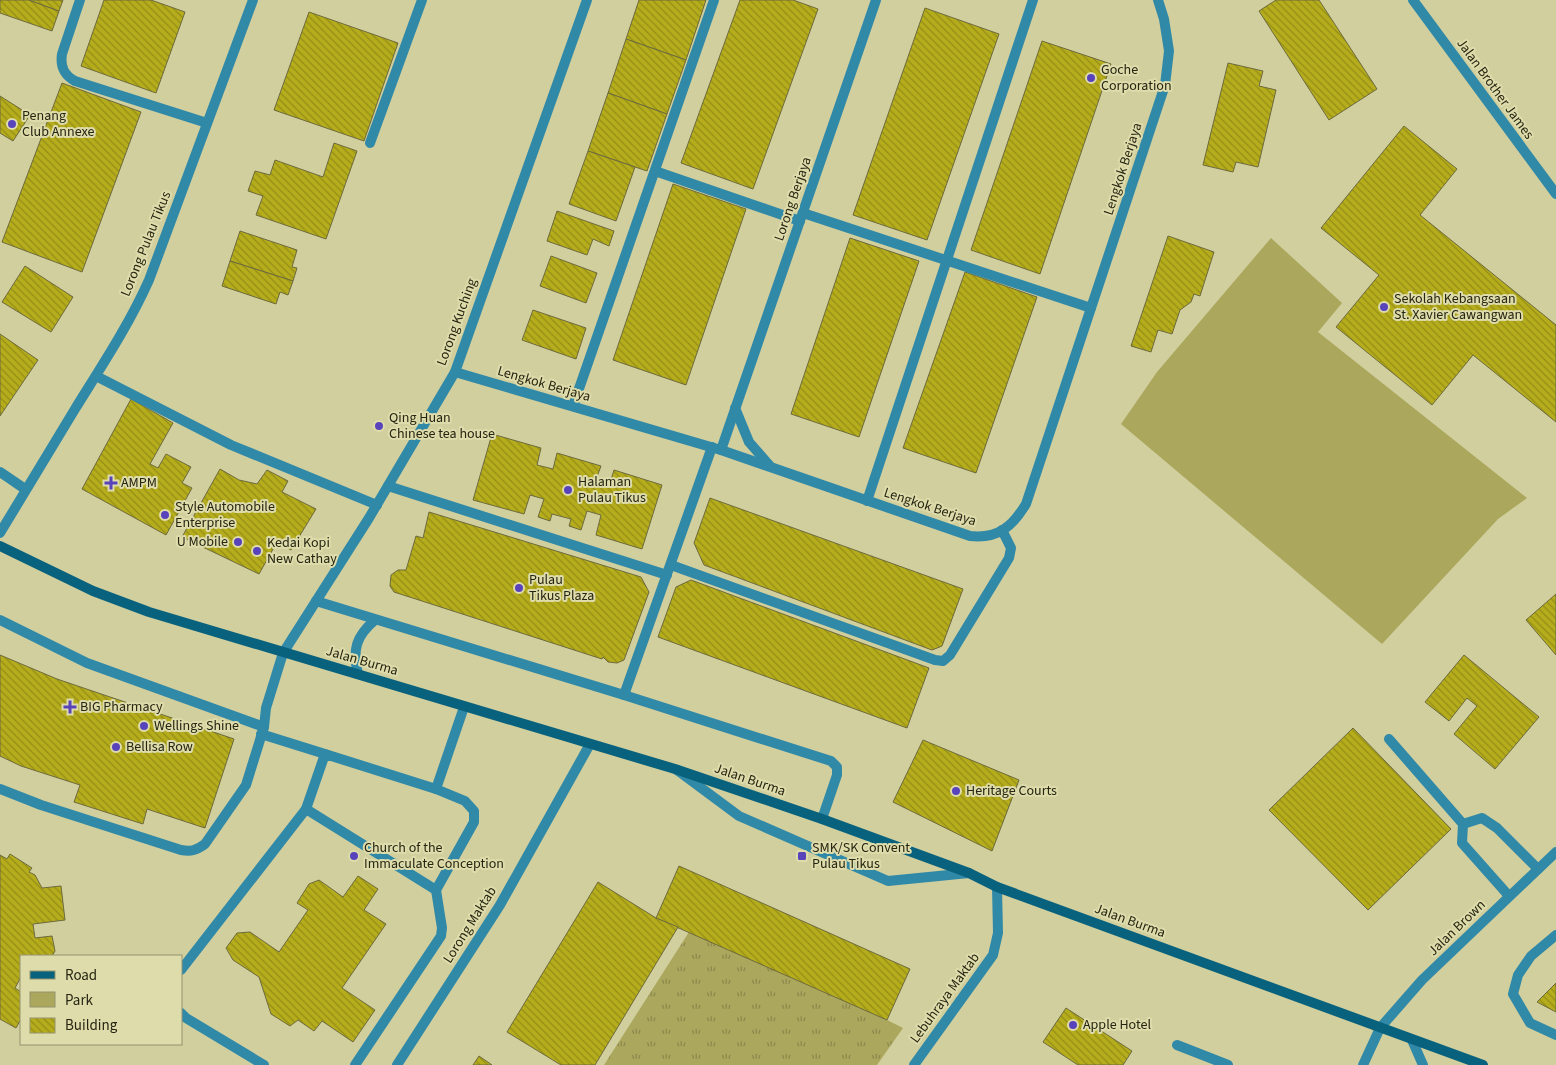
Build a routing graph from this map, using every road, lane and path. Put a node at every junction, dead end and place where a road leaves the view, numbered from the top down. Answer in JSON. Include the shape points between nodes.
{"nodes":[{"id":1,"x":80,"y":0,"type":"edge"},
{"id":2,"x":253,"y":0,"type":"edge"},
{"id":3,"x":422,"y":0,"type":"edge"},
{"id":4,"x":587,"y":0,"type":"edge"},
{"id":5,"x":714,"y":0,"type":"edge"},
{"id":6,"x":876,"y":0,"type":"edge"},
{"id":7,"x":1033,"y":0,"type":"edge"},
{"id":8,"x":1158,"y":0,"type":"edge"},
{"id":9,"x":1413,"y":0,"type":"edge"},
{"id":10,"x":207,"y":124,"type":"junction"},
{"id":11,"x":370,"y":143,"type":"dead end"},
{"id":12,"x":655,"y":171,"type":"junction"},
{"id":13,"x":1556,"y":194,"type":"edge"},
{"id":14,"x":801,"y":217,"type":"junction"},
{"id":15,"x":947,"y":260,"type":"junction"},
{"id":16,"x":1091,"y":308,"type":"junction"},
{"id":17,"x":455,"y":372,"type":"junction"},
{"id":18,"x":96,"y":376,"type":"junction"},
{"id":19,"x":573,"y":406,"type":"junction"},
{"id":20,"x":735,"y":408,"type":"junction"},
{"id":21,"x":716,"y":448,"type":"junction"},
{"id":22,"x":771,"y":467,"type":"junction"},
{"id":23,"x":0,"y":472,"type":"edge"},
{"id":24,"x":388,"y":486,"type":"junction"},
{"id":25,"x":25,"y":489,"type":"junction"},
{"id":26,"x":867,"y":500,"type":"junction"},
{"id":27,"x":377,"y":505,"type":"junction"},
{"id":28,"x":1002,"y":530,"type":"junction"},
{"id":29,"x":0,"y":533,"type":"edge"},
{"id":30,"x":0,"y":546,"type":"edge"},
{"id":31,"x":669,"y":570,"type":"junction"},
{"id":32,"x":316,"y":601,"type":"junction"},
{"id":33,"x":0,"y":620,"type":"edge"},
{"id":34,"x":375,"y":620,"type":"junction"},
{"id":35,"x":283,"y":653,"type":"junction"},
{"id":36,"x":358,"y":674,"type":"junction"},
{"id":37,"x":624,"y":694,"type":"junction"},
{"id":38,"x":464,"y":707,"type":"junction"},
{"id":39,"x":262,"y":730,"type":"junction"},
{"id":40,"x":1389,"y":739,"type":"dead end"},
{"id":41,"x":590,"y":744,"type":"junction"},
{"id":42,"x":325,"y":754,"type":"junction"},
{"id":43,"x":675,"y":769,"type":"junction"},
{"id":44,"x":0,"y":789,"type":"edge"},
{"id":45,"x":436,"y":789,"type":"junction"},
{"id":46,"x":306,"y":809,"type":"junction"},
{"id":47,"x":822,"y":818,"type":"junction"},
{"id":48,"x":1463,"y":824,"type":"junction"},
{"id":49,"x":1556,"y":852,"type":"edge"},
{"id":50,"x":1538,"y":869,"type":"junction"},
{"id":51,"x":969,"y":873,"type":"junction"},
{"id":52,"x":997,"y":887,"type":"junction"},
{"id":53,"x":436,"y":890,"type":"junction"},
{"id":54,"x":1509,"y":896,"type":"junction"},
{"id":55,"x":1556,"y":935,"type":"edge"},
{"id":56,"x":182,"y":969,"type":"edge"},
{"id":57,"x":182,"y":1014,"type":"edge"},
{"id":58,"x":1380,"y":1028,"type":"junction"},
{"id":59,"x":1556,"y":1035,"type":"edge"},
{"id":60,"x":1412,"y":1040,"type":"junction"},
{"id":61,"x":1177,"y":1045,"type":"dead end"},
{"id":62,"x":264,"y":1065,"type":"edge"},
{"id":63,"x":355,"y":1065,"type":"edge"},
{"id":64,"x":397,"y":1065,"type":"edge"},
{"id":65,"x":914,"y":1065,"type":"edge"},
{"id":66,"x":1228,"y":1065,"type":"edge"},
{"id":67,"x":1363,"y":1065,"type":"edge"},
{"id":68,"x":1423,"y":1065,"type":"edge"},
{"id":69,"x":1483,"y":1065,"type":"edge"}],
"edges":[{"from":1,"to":10,"type":"street","via":[[62,54],[63,71],[68,77]]},
{"from":2,"to":10,"type":"street","name":"Lorong Pulau Tikus"},
{"from":3,"to":11,"type":"street"},
{"from":4,"to":17,"type":"street","name":"Lorong Kuching"},
{"from":5,"to":12,"type":"street"},
{"from":6,"to":14,"type":"street","name":"Lorong Berjaya"},
{"from":7,"to":15,"type":"street"},
{"from":8,"to":16,"type":"street","name":"Lengkok Berjaya","via":[[1169,51],[1165,85]]},
{"from":9,"to":13,"type":"street","name":"Jalan Brother James"},
{"from":10,"to":18,"type":"street","name":"Lorong Pulau Tikus","via":[[141,299]]},
{"from":12,"to":14,"type":"street"},
{"from":12,"to":19,"type":"street"},
{"from":14,"to":15,"type":"street"},
{"from":14,"to":20,"type":"street","name":"Lorong Berjaya"},
{"from":15,"to":16,"type":"street"},
{"from":15,"to":26,"type":"street"},
{"from":16,"to":28,"type":"street","name":"Lengkok Berjaya","via":[[1026,504],[1010,526]]},
{"from":17,"to":19,"type":"street","name":"Lengkok Berjaya"},
{"from":17,"to":24,"type":"street","name":"Lorong Kuching"},
{"from":18,"to":25,"type":"street","name":"Lorong Pulau Tikus"},
{"from":18,"to":27,"type":"street","via":[[231,445]]},
{"from":19,"to":21,"type":"street","name":"Lengkok Berjaya"},
{"from":20,"to":21,"type":"street","name":"Lorong Berjaya"},
{"from":20,"to":22,"type":"street","via":[[749,442]]},
{"from":21,"to":22,"type":"street","name":"Lengkok Berjaya"},
{"from":21,"to":31,"type":"street","name":"Lorong Berjaya"},
{"from":22,"to":26,"type":"street","name":"Lengkok Berjaya"},
{"from":23,"to":25,"type":"street"},
{"from":24,"to":27,"type":"street","name":"Lorong Kuching"},
{"from":24,"to":31,"type":"street"},
{"from":25,"to":29,"type":"street","name":"Lorong Pulau Tikus"},
{"from":26,"to":28,"type":"street","name":"Lengkok Berjaya","via":[[970,536],[993,535]]},
{"from":27,"to":32,"type":"street","name":"Lorong Kuching"},
{"from":28,"to":31,"type":"street","via":[[1011,548],[1009,558],[950,655],[943,661]]},
{"from":30,"to":35,"type":"main road","name":"Jalan Burma","via":[[93,590],[149,612]]},
{"from":31,"to":37,"type":"street","name":"Lorong Berjaya"},
{"from":32,"to":34,"type":"street"},
{"from":32,"to":35,"type":"street","name":"Lorong Kuching"},
{"from":33,"to":39,"type":"street","via":[[87,663]]},
{"from":34,"to":36,"type":"street","via":[[364,630],[356,646]]},
{"from":34,"to":37,"type":"street"},
{"from":35,"to":36,"type":"main road","name":"Jalan Burma"},
{"from":35,"to":39,"type":"street","name":"Lorong Kuching"},
{"from":36,"to":38,"type":"main road","name":"Jalan Burma"},
{"from":37,"to":47,"type":"street","via":[[831,761],[837,767],[837,775]]},
{"from":38,"to":41,"type":"main road","name":"Jalan Burma"},
{"from":38,"to":45,"type":"street"},
{"from":39,"to":42,"type":"street"},
{"from":39,"to":44,"type":"street","name":"Lorong Kuching","via":[[241,794],[205,844],[189,852]]},
{"from":40,"to":48,"type":"street"},
{"from":41,"to":43,"type":"main road","name":"Jalan Burma"},
{"from":41,"to":64,"type":"street","name":"Lorong Maktab","via":[[500,905]]},
{"from":42,"to":45,"type":"street"},
{"from":42,"to":46,"type":"street"},
{"from":43,"to":47,"type":"main road","name":"Jalan Burma"},
{"from":43,"to":51,"type":"street","via":[[739,816],[888,881]]},
{"from":45,"to":53,"type":"street","via":[[465,801],[474,812],[474,822]]},
{"from":46,"to":53,"type":"street"},
{"from":46,"to":56,"type":"street"},
{"from":47,"to":51,"type":"main road","name":"Jalan Burma"},
{"from":48,"to":50,"type":"street","via":[[1482,818],[1497,828]]},
{"from":48,"to":54,"type":"street","via":[[1462,844]]},
{"from":49,"to":50,"type":"street","name":"Jalan Brown"},
{"from":50,"to":54,"type":"street","name":"Jalan Brown"},
{"from":51,"to":52,"type":"main road","name":"Jalan Burma"},
{"from":52,"to":58,"type":"main road","name":"Jalan Burma"},
{"from":52,"to":65,"type":"street","name":"Lebuhraya Maktab","via":[[998,933],[993,955]]},
{"from":53,"to":63,"type":"street","via":[[441,936]]},
{"from":54,"to":58,"type":"street","name":"Jalan Brown","via":[[1422,980]]},
{"from":55,"to":59,"type":"street","via":[[1531,956],[1518,975],[1513,994],[1530,1023]]},
{"from":57,"to":62,"type":"street"},
{"from":58,"to":60,"type":"main road","name":"Jalan Burma"},
{"from":58,"to":67,"type":"street","name":"Jalan Brown"},
{"from":60,"to":68,"type":"street"},
{"from":60,"to":69,"type":"main road","name":"Jalan Burma"},
{"from":61,"to":66,"type":"street"}]}
